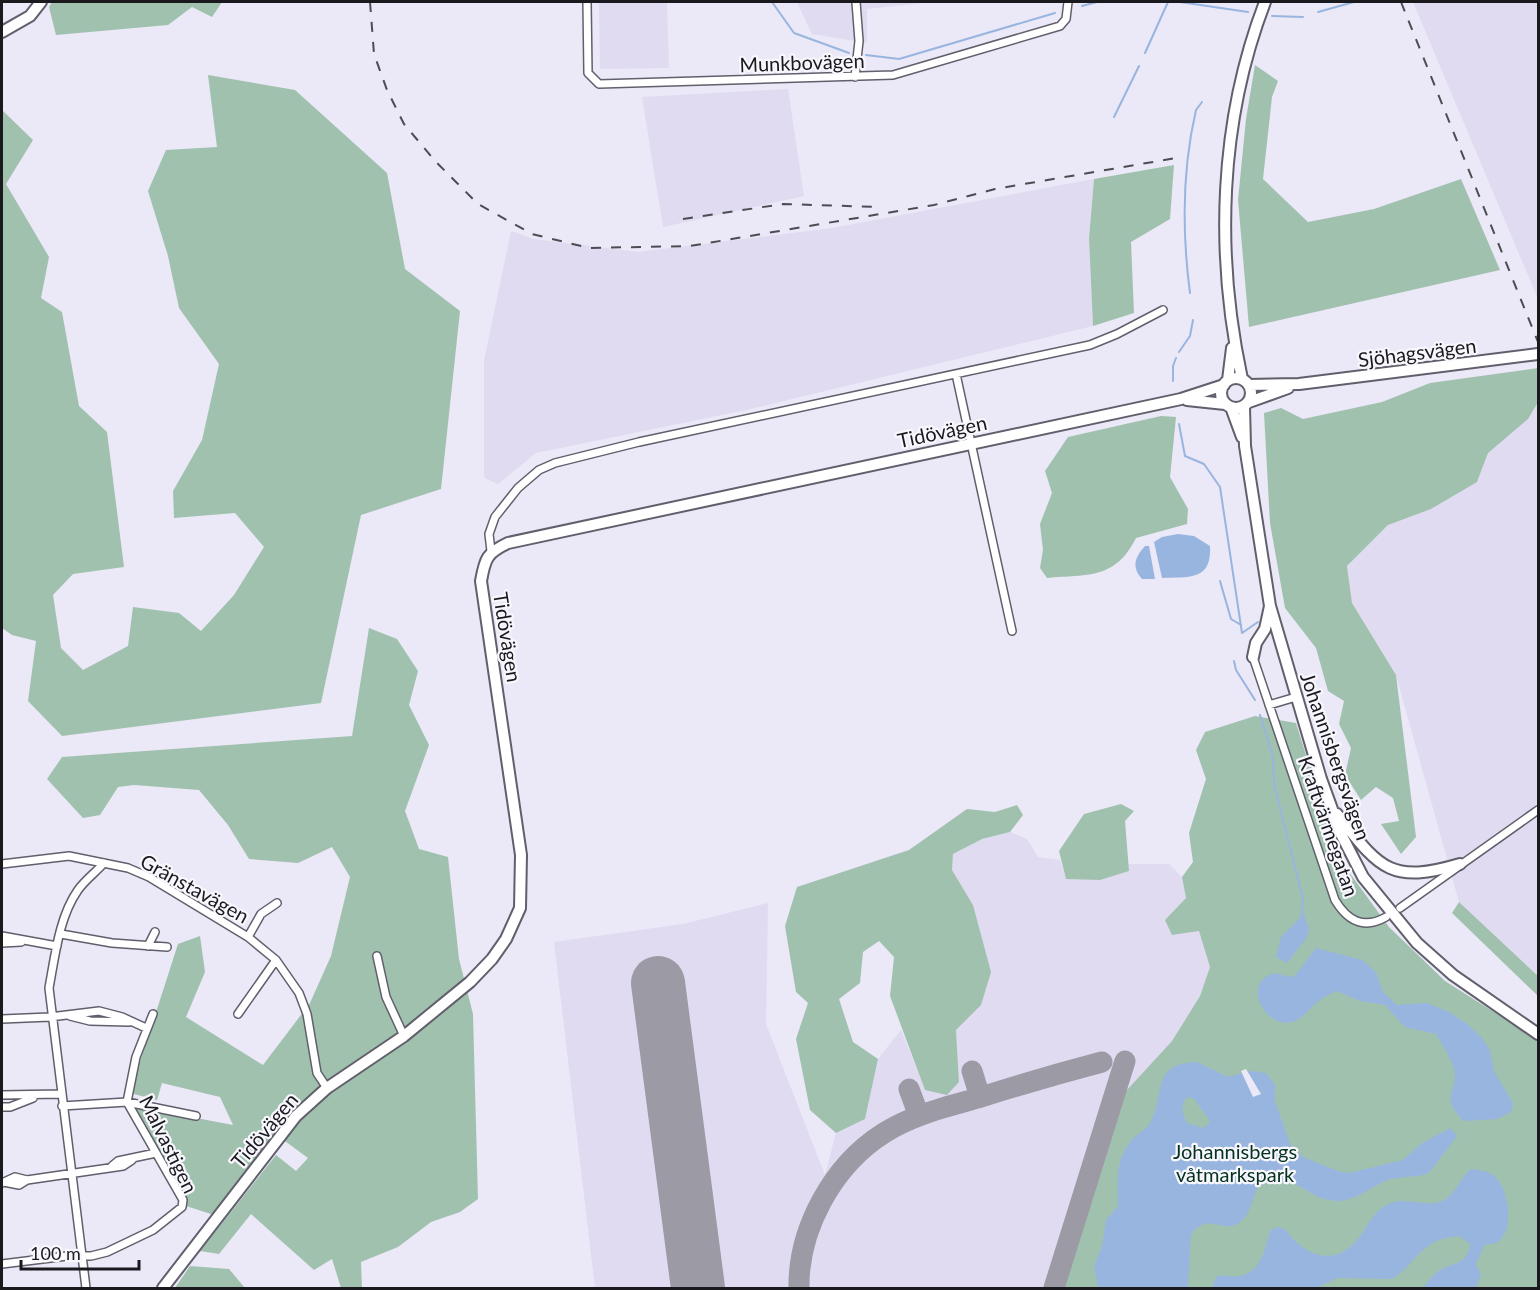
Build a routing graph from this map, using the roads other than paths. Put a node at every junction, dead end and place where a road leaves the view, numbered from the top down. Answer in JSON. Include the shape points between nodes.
{"nodes":[{"id":1,"x":41,"y":2,"type":"edge"},
{"id":2,"x":587,"y":2,"type":"edge"},
{"id":3,"x":856,"y":2,"type":"edge"},
{"id":4,"x":1068,"y":2,"type":"edge"},
{"id":5,"x":1265,"y":2,"type":"edge"},
{"id":6,"x":2,"y":32,"type":"edge"},
{"id":7,"x":855,"y":77,"type":"junction"},
{"id":8,"x":1163,"y":310,"type":"dead end"},
{"id":9,"x":1233,"y":339,"type":"junction"},
{"id":10,"x":1539,"y":354,"type":"edge"},
{"id":11,"x":956,"y":374,"type":"junction"},
{"id":12,"x":1226,"y":382,"type":"junction"},
{"id":13,"x":1245,"y":382,"type":"junction"},
{"id":14,"x":1299,"y":384,"type":"junction"},
{"id":15,"x":1181,"y":399,"type":"junction"},
{"id":16,"x":1246,"y":404,"type":"junction"},
{"id":17,"x":1228,"y":405,"type":"junction"},
{"id":18,"x":971,"y":443,"type":"junction"},
{"id":19,"x":1245,"y":446,"type":"junction"},
{"id":20,"x":491,"y":551,"type":"junction"},
{"id":21,"x":1270,"y":606,"type":"junction"},
{"id":22,"x":1012,"y":631,"type":"dead end"},
{"id":23,"x":1253,"y":657,"type":"joint"},
{"id":24,"x":1296,"y":697,"type":"junction"},
{"id":25,"x":1269,"y":705,"type":"junction"},
{"id":26,"x":1330,"y":806,"type":"junction"},
{"id":27,"x":1539,"y":810,"type":"edge"},
{"id":28,"x":104,"y":863,"type":"junction"},
{"id":29,"x":2,"y":864,"type":"edge"},
{"id":30,"x":1460,"y":864,"type":"junction"},
{"id":31,"x":277,"y":903,"type":"dead end"},
{"id":32,"x":1400,"y":908,"type":"dead end"},
{"id":33,"x":1386,"y":917,"type":"dead end"},
{"id":34,"x":156,"y":932,"type":"dead end"},
{"id":35,"x":61,"y":934,"type":"junction"},
{"id":36,"x":2,"y":936,"type":"edge"},
{"id":37,"x":248,"y":937,"type":"junction"},
{"id":38,"x":24,"y":941,"type":"junction"},
{"id":39,"x":2,"y":943,"type":"edge"},
{"id":40,"x":57,"y":946,"type":"junction"},
{"id":41,"x":148,"y":946,"type":"junction"},
{"id":42,"x":167,"y":947,"type":"dead end"},
{"id":43,"x":377,"y":956,"type":"dead end"},
{"id":44,"x":276,"y":960,"type":"junction"},
{"id":45,"x":153,"y":1014,"type":"dead end"},
{"id":46,"x":238,"y":1014,"type":"dead end"},
{"id":47,"x":50,"y":1017,"type":"junction"},
{"id":48,"x":2,"y":1020,"type":"edge"},
{"id":49,"x":146,"y":1028,"type":"junction"},
{"id":50,"x":1539,"y":1034,"type":"edge"},
{"id":51,"x":404,"y":1036,"type":"junction"},
{"id":52,"x":327,"y":1088,"type":"junction"},
{"id":53,"x":60,"y":1094,"type":"junction"},
{"id":54,"x":2,"y":1095,"type":"edge"},
{"id":55,"x":38,"y":1096,"type":"junction"},
{"id":56,"x":127,"y":1102,"type":"junction"},
{"id":57,"x":62,"y":1106,"type":"junction"},
{"id":58,"x":2,"y":1107,"type":"edge"},
{"id":59,"x":196,"y":1116,"type":"dead end"},
{"id":60,"x":156,"y":1153,"type":"junction"},
{"id":61,"x":70,"y":1175,"type":"junction"},
{"id":62,"x":3,"y":1182,"type":"edge"},
{"id":63,"x":81,"y":1256,"type":"junction"},
{"id":64,"x":2,"y":1264,"type":"edge"},
{"id":65,"x":86,"y":1288,"type":"edge"},
{"id":66,"x":163,"y":1288,"type":"edge"}],
"edges":[{"from":1,"to":6,"type":"main road","via":[[30,16]]},
{"from":2,"to":7,"type":"street","name":"Munkbovägen","via":[[588,73],[598,84]]},
{"from":3,"to":7,"type":"street","via":[[859,41]]},
{"from":4,"to":7,"type":"street","name":"Munkbovägen","via":[[1066,19],[1060,26],[893,75]]},
{"from":5,"to":9,"type":"main road","via":[[1245,61],[1228,157],[1225,243]]},
{"from":8,"to":11,"type":"street","via":[[1101,342]]},
{"from":9,"to":12,"type":"main road"},
{"from":9,"to":13,"type":"main road"},
{"from":10,"to":14,"type":"main road","name":"Sjöhagsvägen"},
{"from":11,"to":18,"type":"street"},
{"from":11,"to":20,"type":"street","via":[[555,463],[526,480],[500,510],[490,527]]},
{"from":12,"to":13,"type":"main road"},
{"from":12,"to":15,"type":"main road","name":"Tidövägen"},
{"from":12,"to":17,"type":"main road","via":[[1221,391]]},
{"from":13,"to":14,"type":"main road","name":"Sjöhagsvägen"},
{"from":13,"to":16,"type":"main road","via":[[1251,396]]},
{"from":14,"to":16,"type":"main road","name":"Sjöhagsvägen"},
{"from":15,"to":17,"type":"main road","name":"Tidövägen"},
{"from":15,"to":18,"type":"main road","name":"Tidövägen"},
{"from":16,"to":17,"type":"main road"},
{"from":16,"to":19,"type":"main road","name":"Johannisbergsvägen"},
{"from":17,"to":19,"type":"main road","name":"Johannisbergsvägen"},
{"from":18,"to":20,"type":"main road","name":"Tidövägen","via":[[508,543]]},
{"from":18,"to":22,"type":"street"},
{"from":19,"to":21,"type":"main road","name":"Johannisbergsvägen"},
{"from":20,"to":51,"type":"main road","name":"Tidövägen","via":[[482,581],[521,855],[520,908],[492,959]]},
{"from":21,"to":23,"type":"main road"},
{"from":21,"to":24,"type":"main road","name":"Johannisbergsvägen"},
{"from":23,"to":25,"type":"street"},
{"from":24,"to":25,"type":"street"},
{"from":24,"to":26,"type":"main road","name":"Johannisbergsvägen"},
{"from":25,"to":33,"type":"street","name":"Kraftvärmegatan","via":[[1335,900],[1343,914],[1355,923],[1376,923]]},
{"from":26,"to":30,"type":"main road","via":[[1384,866],[1416,874]]},
{"from":26,"to":50,"type":"main road","name":"Johannisbergsvägen","via":[[1363,877],[1397,922],[1454,975]]},
{"from":27,"to":30,"type":"street"},
{"from":28,"to":29,"type":"street","name":"Gränstavägen","via":[[69,856]]},
{"from":28,"to":35,"type":"street","via":[[76,891]]},
{"from":28,"to":37,"type":"street","name":"Gränstavägen","via":[[137,871]]},
{"from":30,"to":32,"type":"street"},
{"from":31,"to":37,"type":"street","via":[[261,914]]},
{"from":34,"to":41,"type":"street"},
{"from":35,"to":40,"type":"street"},
{"from":35,"to":41,"type":"street"},
{"from":36,"to":38,"type":"street"},
{"from":37,"to":44,"type":"street","name":"Gränstavägen"},
{"from":38,"to":39,"type":"street"},
{"from":38,"to":40,"type":"street"},
{"from":40,"to":47,"type":"street","via":[[49,988]]},
{"from":41,"to":42,"type":"street"},
{"from":43,"to":51,"type":"street","via":[[386,997]]},
{"from":44,"to":46,"type":"street"},
{"from":44,"to":52,"type":"street","name":"Gränstavägen","via":[[304,1005],[317,1073]]},
{"from":45,"to":49,"type":"street","name":"Malvastigen"},
{"from":47,"to":48,"type":"street"},
{"from":47,"to":49,"type":"street","via":[[129,1022]]},
{"from":47,"to":53,"type":"street"},
{"from":49,"to":56,"type":"street","name":"Malvastigen"},
{"from":51,"to":52,"type":"main road","name":"Tidövägen"},
{"from":52,"to":66,"type":"main road","name":"Tidövägen","via":[[281,1133]]},
{"from":53,"to":55,"type":"street"},
{"from":53,"to":57,"type":"street"},
{"from":54,"to":55,"type":"street"},
{"from":55,"to":58,"type":"street"},
{"from":56,"to":57,"type":"street"},
{"from":56,"to":59,"type":"street"},
{"from":56,"to":60,"type":"street","name":"Malvastigen"},
{"from":57,"to":61,"type":"street"},
{"from":60,"to":61,"type":"street"},
{"from":60,"to":63,"type":"street","name":"Malvastigen","via":[[183,1200],[182,1207],[153,1230],[127,1243]]},
{"from":61,"to":62,"type":"street","via":[[27,1179],[19,1185]]},
{"from":61,"to":63,"type":"street"},
{"from":63,"to":64,"type":"street","name":"Malvastigen"},
{"from":63,"to":65,"type":"street"}]}
